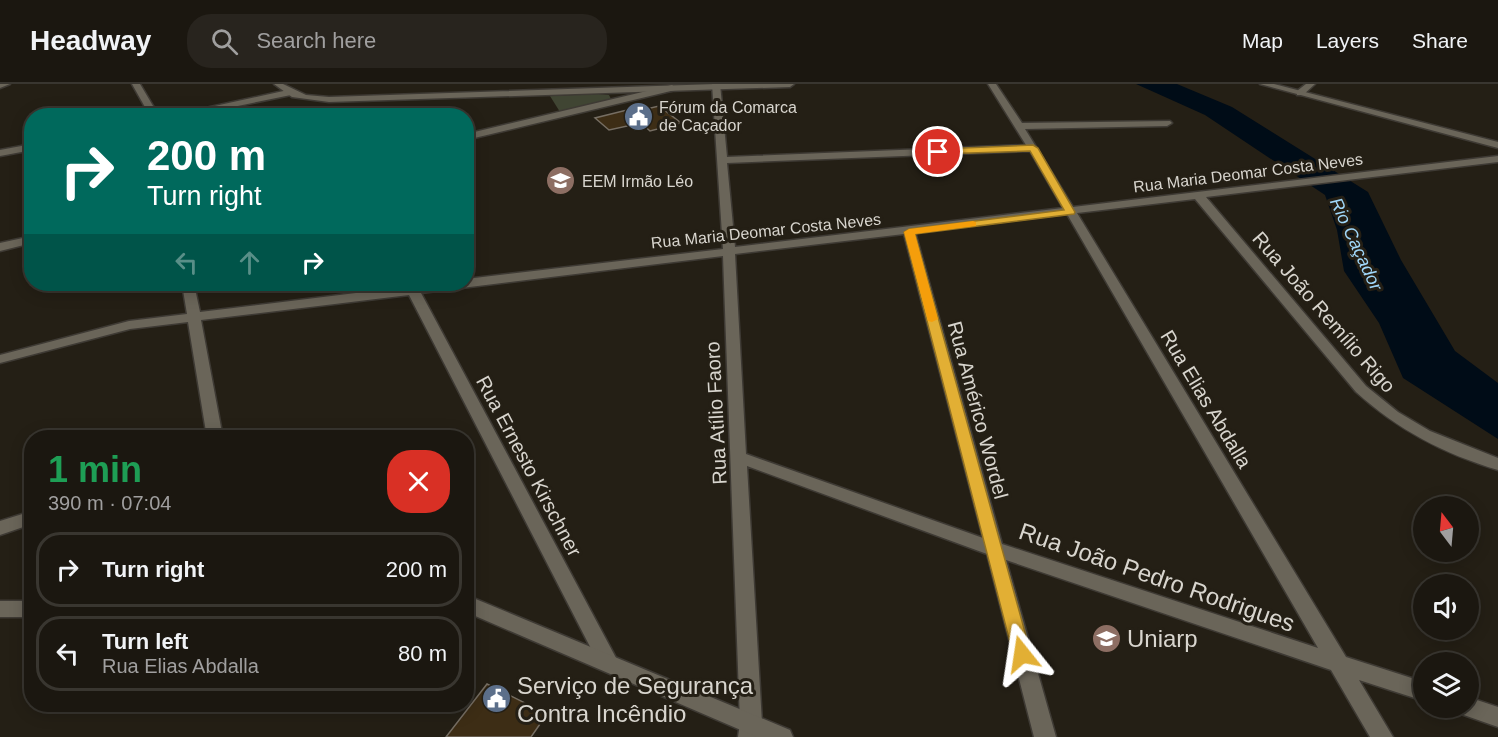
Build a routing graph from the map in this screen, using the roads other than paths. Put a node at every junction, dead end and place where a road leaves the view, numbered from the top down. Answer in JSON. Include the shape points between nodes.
{"nodes":[{"id":1,"x":6,"y":84,"type":"edge"},
{"id":2,"x":136,"y":84,"type":"edge"},
{"id":3,"x":278,"y":84,"type":"edge"},
{"id":4,"x":790,"y":84,"type":"edge"},
{"id":5,"x":992,"y":84,"type":"edge"},
{"id":6,"x":1264,"y":84,"type":"edge"},
{"id":7,"x":1311,"y":84,"type":"edge"},
{"id":8,"x":0,"y":85,"type":"edge"},
{"id":9,"x":715,"y":85,"type":"edge"},
{"id":10,"x":672,"y":88,"type":"junction"},
{"id":11,"x":601,"y":91,"type":"junction"},
{"id":12,"x":288,"y":93,"type":"junction"},
{"id":13,"x":1300,"y":93,"type":"junction"},
{"id":14,"x":614,"y":102,"type":"junction"},
{"id":15,"x":150,"y":108,"type":"edge"},
{"id":16,"x":212,"y":108,"type":"edge"},
{"id":17,"x":1167,"y":123,"type":"dead end"},
{"id":18,"x":1020,"y":126,"type":"junction"},
{"id":19,"x":474,"y":135,"type":"edge"},
{"id":20,"x":1498,"y":145,"type":"edge"},
{"id":21,"x":24,"y":146,"type":"edge"},
{"id":22,"x":24,"y":147,"type":"edge"},
{"id":23,"x":0,"y":148,"type":"edge"},
{"id":24,"x":1033,"y":148,"type":"junction"},
{"id":25,"x":0,"y":153,"type":"edge"},
{"id":26,"x":1498,"y":159,"type":"edge"},
{"id":27,"x":723,"y":160,"type":"junction"},
{"id":28,"x":1199,"y":196,"type":"junction"},
{"id":29,"x":1070,"y":212,"type":"junction"},
{"id":30,"x":909,"y":232,"type":"junction"},
{"id":31,"x":24,"y":241,"type":"edge"},
{"id":32,"x":0,"y":247,"type":"edge"},
{"id":33,"x":729,"y":251,"type":"junction"},
{"id":34,"x":474,"y":283,"type":"edge"},
{"id":35,"x":190,"y":291,"type":"edge"},
{"id":36,"x":404,"y":291,"type":"edge"},
{"id":37,"x":413,"y":291,"type":"edge"},
{"id":38,"x":195,"y":316,"type":"junction"},
{"id":39,"x":0,"y":359,"type":"edge"},
{"id":40,"x":214,"y":430,"type":"edge"},
{"id":41,"x":739,"y":457,"type":"junction"},
{"id":42,"x":1498,"y":464,"type":"edge"},
{"id":43,"x":24,"y":520,"type":"edge"},
{"id":44,"x":0,"y":528,"type":"edge"},
{"id":45,"x":994,"y":549,"type":"junction"},
{"id":46,"x":474,"y":606,"type":"edge"},
{"id":47,"x":0,"y":609,"type":"edge"},
{"id":48,"x":24,"y":609,"type":"edge"},
{"id":49,"x":608,"y":662,"type":"junction"},
{"id":50,"x":1340,"y":665,"type":"junction"},
{"id":51,"x":1413,"y":688,"type":"edge"},
{"id":52,"x":1479,"y":711,"type":"edge"},
{"id":53,"x":1498,"y":717,"type":"edge"},
{"id":54,"x":750,"y":730,"type":"edge"},
{"id":55,"x":782,"y":737,"type":"edge"},
{"id":56,"x":1045,"y":737,"type":"edge"},
{"id":57,"x":1382,"y":737,"type":"edge"}],
"edges":[{"from":1,"to":8,"type":"street"},
{"from":2,"to":15,"type":"street"},
{"from":3,"to":12,"type":"street"},
{"from":4,"to":9,"type":"street"},
{"from":5,"to":18,"type":"street","name":"Rua Elias Abdalla"},
{"from":6,"to":13,"type":"street"},
{"from":7,"to":13,"type":"street"},
{"from":9,"to":10,"type":"street"},
{"from":9,"to":27,"type":"street","name":"Rua Atílio Faoro"},
{"from":10,"to":11,"type":"street"},
{"from":10,"to":14,"type":"street"},
{"from":11,"to":12,"type":"street","via":[[362,99]]},
{"from":11,"to":14,"type":"street","via":[[612,96]]},
{"from":12,"to":16,"type":"street"},
{"from":13,"to":20,"type":"street"},
{"from":14,"to":19,"type":"street"},
{"from":17,"to":18,"type":"street"},
{"from":18,"to":24,"type":"street","name":"Rua Elias Abdalla"},
{"from":21,"to":23,"type":"street"},
{"from":22,"to":25,"type":"street"},
{"from":24,"to":27,"type":"street"},
{"from":24,"to":29,"type":"street","name":"Rua Elias Abdalla"},
{"from":26,"to":28,"type":"street","name":"Rua Maria Deomar Costa Neves"},
{"from":27,"to":33,"type":"street","name":"Rua Atílio Faoro"},
{"from":28,"to":29,"type":"street","name":"Rua Maria Deomar Costa Neves"},
{"from":28,"to":42,"type":"street","name":"Rua João Remílio Rigo","via":[[1385,413],[1415,432]]},
{"from":29,"to":30,"type":"street","name":"Rua Maria Deomar Costa Neves"},
{"from":29,"to":50,"type":"street","name":"Rua Elias Abdalla"},
{"from":30,"to":33,"type":"street","name":"Rua Maria Deomar Costa Neves"},
{"from":30,"to":45,"type":"street","name":"Rua Américo Wordel"},
{"from":31,"to":32,"type":"street"},
{"from":33,"to":34,"type":"street","name":"Rua Maria Deomar Costa Neves"},
{"from":33,"to":41,"type":"street","name":"Rua Atílio Faoro"},
{"from":35,"to":38,"type":"street"},
{"from":36,"to":38,"type":"street","name":"Rua Maria Deomar Costa Neves"},
{"from":37,"to":49,"type":"street","name":"Rua Ernesto Kirschner"},
{"from":38,"to":39,"type":"street","name":"Rua Maria Deomar Costa Neves","via":[[129,325]]},
{"from":38,"to":40,"type":"street"},
{"from":41,"to":45,"type":"street","name":"Rua João Pedro Rodrigues"},
{"from":41,"to":54,"type":"street","name":"Rua Atílio Faoro"},
{"from":43,"to":44,"type":"street"},
{"from":45,"to":50,"type":"street","name":"Rua João Pedro Rodrigues"},
{"from":45,"to":56,"type":"street","name":"Rua Américo Wordel"},
{"from":46,"to":49,"type":"street"},
{"from":47,"to":48,"type":"street"},
{"from":49,"to":54,"type":"street"},
{"from":50,"to":51,"type":"street","name":"Rua João Pedro Rodrigues"},
{"from":50,"to":57,"type":"street","name":"Rua Elias Abdalla"},
{"from":52,"to":53,"type":"street"},
{"from":54,"to":55,"type":"street"}]}
